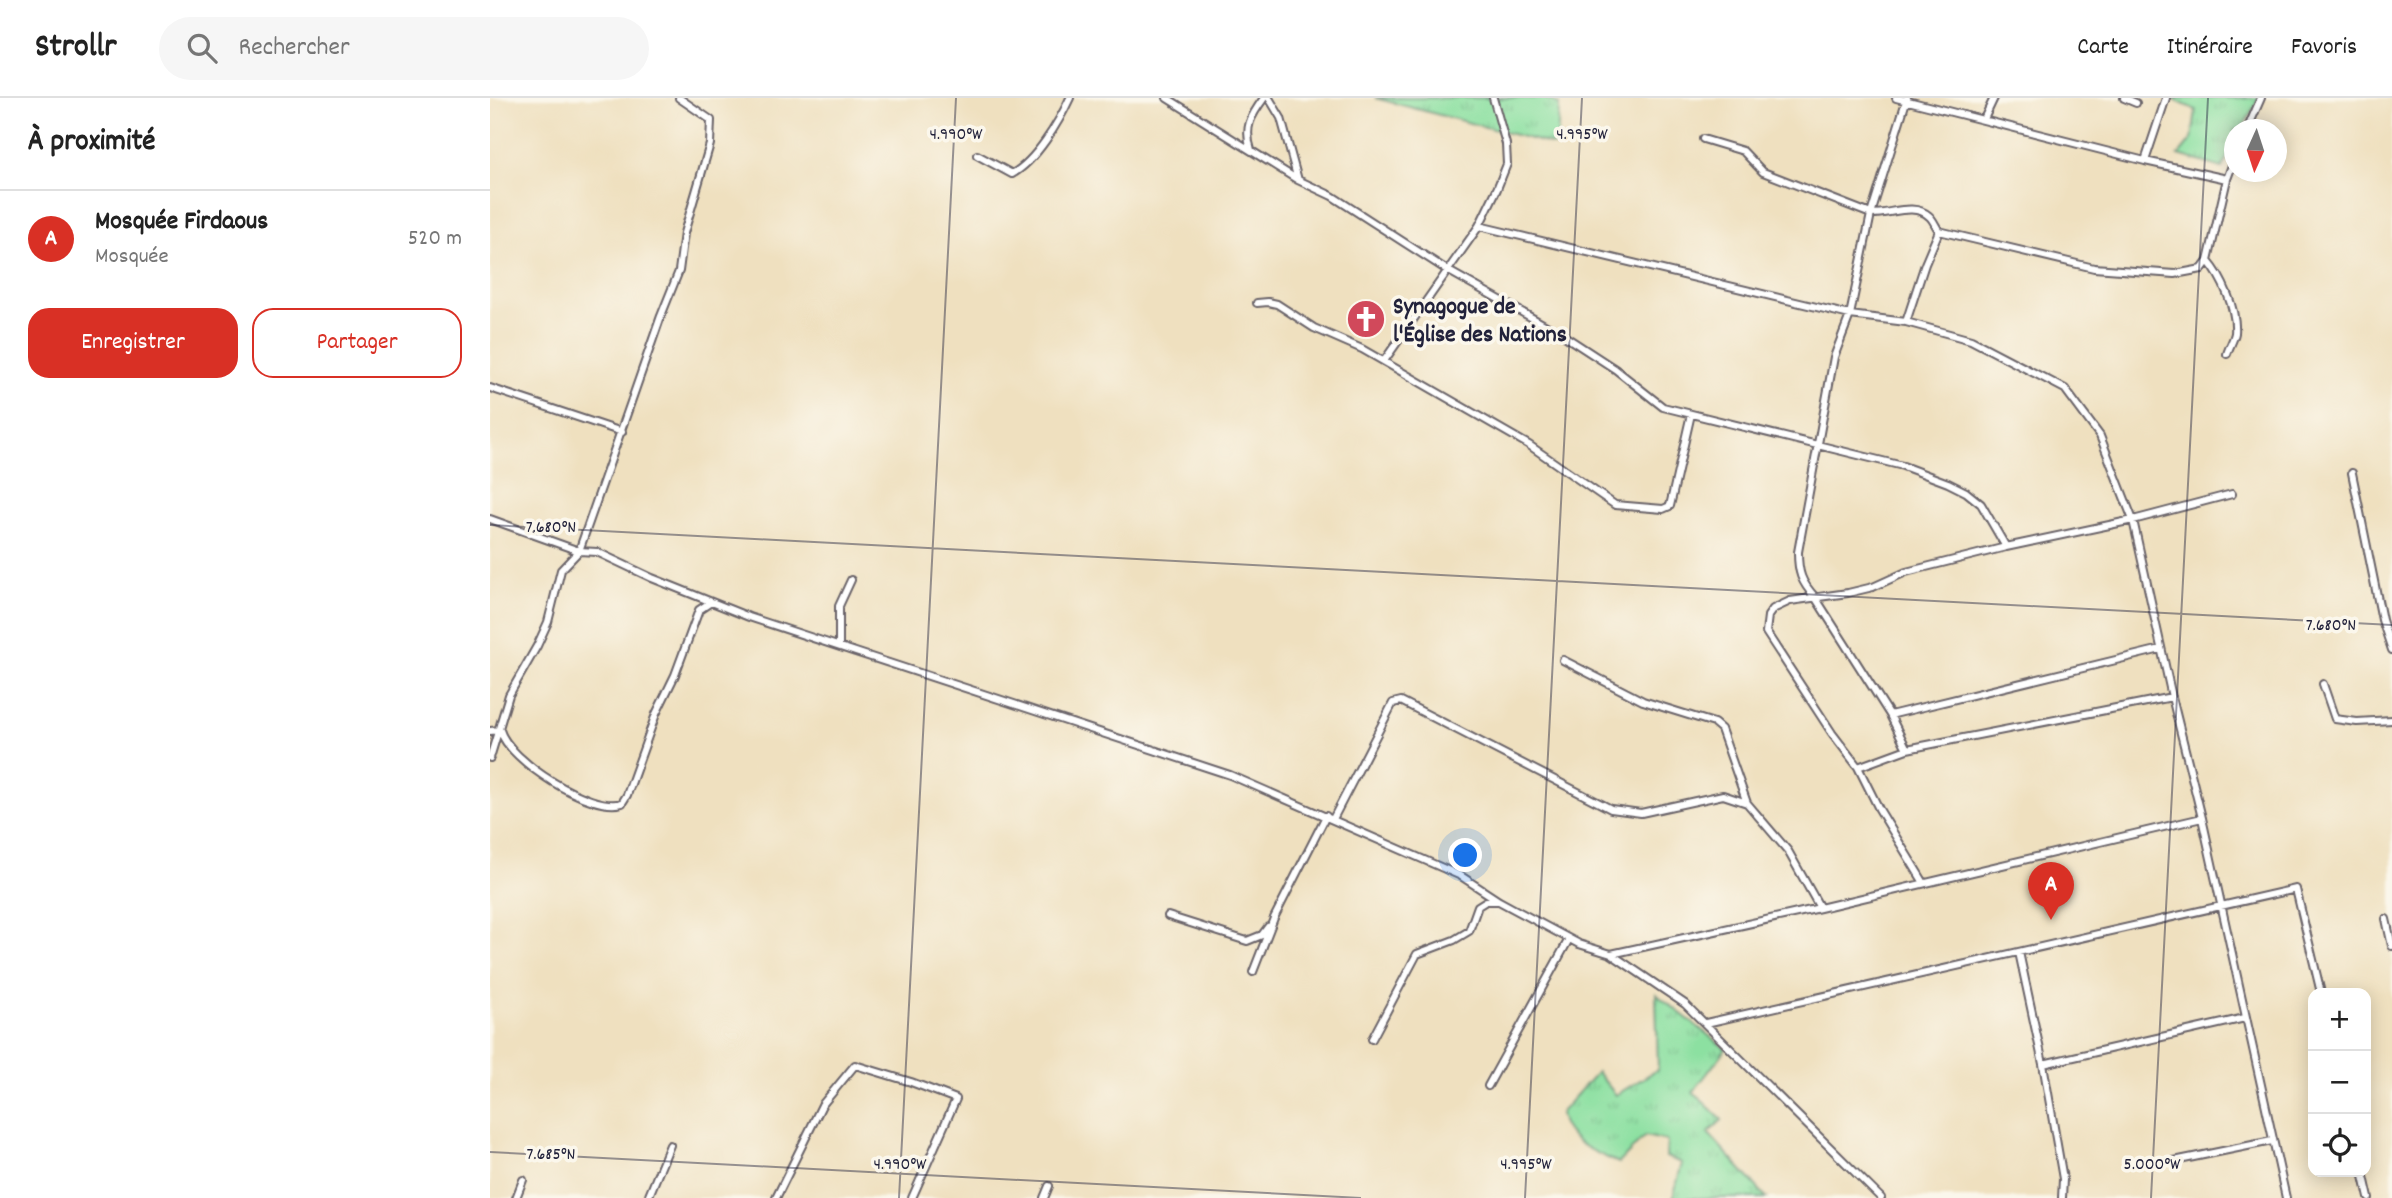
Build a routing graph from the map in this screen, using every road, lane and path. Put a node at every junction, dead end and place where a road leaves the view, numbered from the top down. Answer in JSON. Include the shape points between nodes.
{"nodes":[{"id":1,"x":679,"y":98,"type":"edge"},
{"id":2,"x":1070,"y":98,"type":"edge"},
{"id":3,"x":1167,"y":98,"type":"edge"},
{"id":4,"x":1264,"y":98,"type":"edge"},
{"id":5,"x":1269,"y":98,"type":"edge"},
{"id":6,"x":1493,"y":98,"type":"edge"},
{"id":7,"x":1896,"y":98,"type":"edge"},
{"id":8,"x":1994,"y":98,"type":"edge"},
{"id":9,"x":2124,"y":98,"type":"edge"},
{"id":10,"x":2166,"y":98,"type":"edge"},
{"id":11,"x":2261,"y":98,"type":"edge"},
{"id":12,"x":1906,"y":99,"type":"edge"},
{"id":13,"x":2136,"y":103,"type":"dead end"},
{"id":14,"x":1984,"y":119,"type":"junction"},
{"id":15,"x":2252,"y":119,"type":"edge"},
{"id":16,"x":1703,"y":139,"type":"dead end"},
{"id":17,"x":1251,"y":150,"type":"junction"},
{"id":18,"x":977,"y":155,"type":"dead end"},
{"id":19,"x":2145,"y":162,"type":"junction"},
{"id":20,"x":2224,"y":178,"type":"edge"},
{"id":21,"x":1298,"y":180,"type":"junction"},
{"id":22,"x":2226,"y":182,"type":"edge"},
{"id":23,"x":1871,"y":214,"type":"junction"},
{"id":24,"x":1479,"y":226,"type":"junction"},
{"id":25,"x":1939,"y":231,"type":"junction"},
{"id":26,"x":2208,"y":261,"type":"junction"},
{"id":27,"x":1447,"y":270,"type":"junction"},
{"id":28,"x":1257,"y":303,"type":"dead end"},
{"id":29,"x":1850,"y":315,"type":"junction"},
{"id":30,"x":1906,"y":322,"type":"junction"},
{"id":31,"x":2227,"y":354,"type":"dead end"},
{"id":32,"x":1384,"y":361,"type":"junction"},
{"id":33,"x":490,"y":388,"type":"edge"},
{"id":34,"x":1692,"y":414,"type":"junction"},
{"id":35,"x":622,"y":432,"type":"junction"},
{"id":36,"x":1818,"y":446,"type":"junction"},
{"id":37,"x":2352,"y":473,"type":"dead end"},
{"id":38,"x":2232,"y":494,"type":"dead end"},
{"id":39,"x":490,"y":519,"type":"edge"},
{"id":40,"x":2133,"y":520,"type":"junction"},
{"id":41,"x":2006,"y":547,"type":"junction"},
{"id":42,"x":579,"y":551,"type":"junction"},
{"id":43,"x":851,"y":580,"type":"dead end"},
{"id":44,"x":1815,"y":597,"type":"junction"},
{"id":45,"x":711,"y":602,"type":"junction"},
{"id":46,"x":2391,"y":642,"type":"edge"},
{"id":47,"x":839,"y":646,"type":"junction"},
{"id":48,"x":2161,"y":649,"type":"junction"},
{"id":49,"x":2392,"y":650,"type":"edge"},
{"id":50,"x":1563,"y":660,"type":"dead end"},
{"id":51,"x":2323,"y":684,"type":"dead end"},
{"id":52,"x":2172,"y":697,"type":"junction"},
{"id":53,"x":1891,"y":715,"type":"junction"},
{"id":54,"x":2392,"y":720,"type":"edge"},
{"id":55,"x":500,"y":730,"type":"junction"},
{"id":56,"x":490,"y":731,"type":"edge"},
{"id":57,"x":1907,"y":749,"type":"junction"},
{"id":58,"x":490,"y":758,"type":"edge"},
{"id":59,"x":1858,"y":767,"type":"junction"},
{"id":60,"x":1747,"y":803,"type":"junction"},
{"id":61,"x":1326,"y":816,"type":"junction"},
{"id":62,"x":2202,"y":818,"type":"junction"},
{"id":63,"x":1334,"y":819,"type":"junction"},
{"id":64,"x":1924,"y":883,"type":"junction"},
{"id":65,"x":1499,"y":901,"type":"junction"},
{"id":66,"x":2222,"y":907,"type":"junction"},
{"id":67,"x":1820,"y":908,"type":"junction"},
{"id":68,"x":1167,"y":916,"type":"dead end"},
{"id":69,"x":1274,"y":918,"type":"junction"},
{"id":70,"x":2386,"y":919,"type":"dead end"},
{"id":71,"x":1569,"y":939,"type":"junction"},
{"id":72,"x":2392,"y":946,"type":"edge"},
{"id":73,"x":2019,"y":953,"type":"junction"},
{"id":74,"x":1611,"y":954,"type":"junction"},
{"id":75,"x":1254,"y":972,"type":"dead end"},
{"id":76,"x":2320,"y":988,"type":"edge"},
{"id":77,"x":2245,"y":1018,"type":"junction"},
{"id":78,"x":1706,"y":1023,"type":"junction"},
{"id":79,"x":1372,"y":1039,"type":"dead end"},
{"id":80,"x":2043,"y":1063,"type":"junction"},
{"id":81,"x":1488,"y":1086,"type":"dead end"},
{"id":82,"x":2272,"y":1141,"type":"junction"},
{"id":83,"x":670,"y":1145,"type":"dead end"},
{"id":84,"x":2174,"y":1161,"type":"dead end"},
{"id":85,"x":2364,"y":1177,"type":"edge"},
{"id":86,"x":523,"y":1180,"type":"dead end"},
{"id":87,"x":1049,"y":1186,"type":"dead end"},
{"id":88,"x":516,"y":1198,"type":"edge"},
{"id":89,"x":648,"y":1198,"type":"edge"},
{"id":90,"x":776,"y":1198,"type":"edge"},
{"id":91,"x":912,"y":1198,"type":"edge"},
{"id":92,"x":1044,"y":1198,"type":"edge"},
{"id":93,"x":1881,"y":1198,"type":"edge"},
{"id":94,"x":2062,"y":1198,"type":"edge"},
{"id":95,"x":2286,"y":1198,"type":"edge"},
{"id":96,"x":2369,"y":1198,"type":"edge"}],
"edges":[{"from":1,"to":35,"type":"street","via":[[711,120],[710,144],[684,233],[680,271]]},
{"from":2,"to":18,"type":"street","via":[[1059,121],[1021,169],[1012,174]]},
{"from":3,"to":17,"type":"street"},
{"from":4,"to":17,"type":"street","via":[[1253,112],[1246,134]]},
{"from":5,"to":21,"type":"street","via":[[1281,118]]},
{"from":6,"to":24,"type":"street","via":[[1507,164]]},
{"from":7,"to":12,"type":"street"},
{"from":8,"to":14,"type":"street"},
{"from":9,"to":13,"type":"street"},
{"from":10,"to":19,"type":"street"},
{"from":11,"to":15,"type":"street"},
{"from":12,"to":14,"type":"street"},
{"from":12,"to":23,"type":"street"},
{"from":14,"to":19,"type":"street"},
{"from":16,"to":23,"type":"street","via":[[1743,151],[1763,172]]},
{"from":17,"to":21,"type":"street"},
{"from":19,"to":20,"type":"street"},
{"from":21,"to":27,"type":"street"},
{"from":22,"to":26,"type":"street"},
{"from":23,"to":25,"type":"street","via":[[1916,211],[1929,215]]},
{"from":23,"to":29,"type":"street"},
{"from":24,"to":27,"type":"street"},
{"from":24,"to":29,"type":"street"},
{"from":25,"to":26,"type":"street","via":[[2094,268],[2175,274],[2202,269]]},
{"from":25,"to":30,"type":"street"},
{"from":26,"to":31,"type":"street","via":[[2219,273],[2230,303],[2235,332]]},
{"from":27,"to":32,"type":"street"},
{"from":27,"to":34,"type":"street","via":[[1566,337],[1663,407]]},
{"from":28,"to":32,"type":"street","via":[[1277,304],[1314,328]]},
{"from":29,"to":30,"type":"street"},
{"from":29,"to":36,"type":"street","via":[[1834,357]]},
{"from":30,"to":40,"type":"street","via":[[1971,340],[2065,389],[2100,436]]},
{"from":32,"to":34,"type":"street","via":[[1529,445],[1615,505],[1670,506]]},
{"from":33,"to":35,"type":"street"},
{"from":34,"to":36,"type":"street"},
{"from":35,"to":42,"type":"street"},
{"from":36,"to":41,"type":"street","via":[[1903,466],[1966,492],[1980,503]]},
{"from":36,"to":44,"type":"street","via":[[1798,552],[1798,571]]},
{"from":37,"to":46,"type":"street","via":[[2382,620]]},
{"from":38,"to":40,"type":"street"},
{"from":39,"to":42,"type":"street"},
{"from":40,"to":41,"type":"street"},
{"from":40,"to":48,"type":"street"},
{"from":41,"to":44,"type":"street","via":[[1906,572],[1873,587]]},
{"from":42,"to":45,"type":"street","via":[[597,552]]},
{"from":42,"to":55,"type":"street","via":[[561,570],[548,622],[509,695]]},
{"from":43,"to":47,"type":"street","via":[[839,606]]},
{"from":44,"to":53,"type":"street"},
{"from":44,"to":59,"type":"street","via":[[1773,609],[1766,632]]},
{"from":45,"to":47,"type":"street"},
{"from":45,"to":55,"type":"street","via":[[699,610],[622,803],[593,801],[540,774],[509,748]]},
{"from":46,"to":49,"type":"street"},
{"from":47,"to":61,"type":"street","via":[[1230,775]]},
{"from":48,"to":52,"type":"street"},
{"from":48,"to":53,"type":"street"},
{"from":50,"to":60,"type":"street","via":[[1643,701],[1714,723],[1721,729]]},
{"from":51,"to":54,"type":"street","via":[[2335,719]]},
{"from":52,"to":57,"type":"street"},
{"from":52,"to":62,"type":"street"},
{"from":53,"to":57,"type":"street"},
{"from":55,"to":56,"type":"street"},
{"from":55,"to":58,"type":"street"},
{"from":57,"to":59,"type":"street"},
{"from":59,"to":64,"type":"street"},
{"from":60,"to":63,"type":"street","via":[[1723,795],[1641,813],[1611,809],[1396,700]]},
{"from":60,"to":67,"type":"street","via":[[1788,851]]},
{"from":61,"to":63,"type":"street"},
{"from":61,"to":69,"type":"street"},
{"from":62,"to":64,"type":"street"},
{"from":62,"to":66,"type":"street"},
{"from":63,"to":65,"type":"street","via":[[1461,876]]},
{"from":64,"to":67,"type":"street"},
{"from":65,"to":71,"type":"street"},
{"from":65,"to":79,"type":"street","via":[[1478,906],[1469,931],[1417,954]]},
{"from":66,"to":73,"type":"street"},
{"from":66,"to":76,"type":"street","via":[[2296,888]]},
{"from":66,"to":77,"type":"street"},
{"from":67,"to":74,"type":"street"},
{"from":68,"to":69,"type":"street","via":[[1247,941],[1262,935]]},
{"from":69,"to":75,"type":"street"},
{"from":70,"to":72,"type":"street"},
{"from":71,"to":74,"type":"street"},
{"from":71,"to":81,"type":"street"},
{"from":73,"to":78,"type":"street"},
{"from":73,"to":80,"type":"street"},
{"from":74,"to":78,"type":"street"},
{"from":77,"to":80,"type":"street"},
{"from":77,"to":82,"type":"street"},
{"from":78,"to":93,"type":"street"},
{"from":80,"to":94,"type":"street","via":[[2063,1179]]},
{"from":82,"to":84,"type":"street"},
{"from":82,"to":95,"type":"street"},
{"from":83,"to":89,"type":"street"},
{"from":85,"to":96,"type":"street"},
{"from":86,"to":88,"type":"street"},
{"from":87,"to":92,"type":"street"},
{"from":90,"to":91,"type":"street","via":[[822,1105],[855,1065],[956,1099]]}]}
